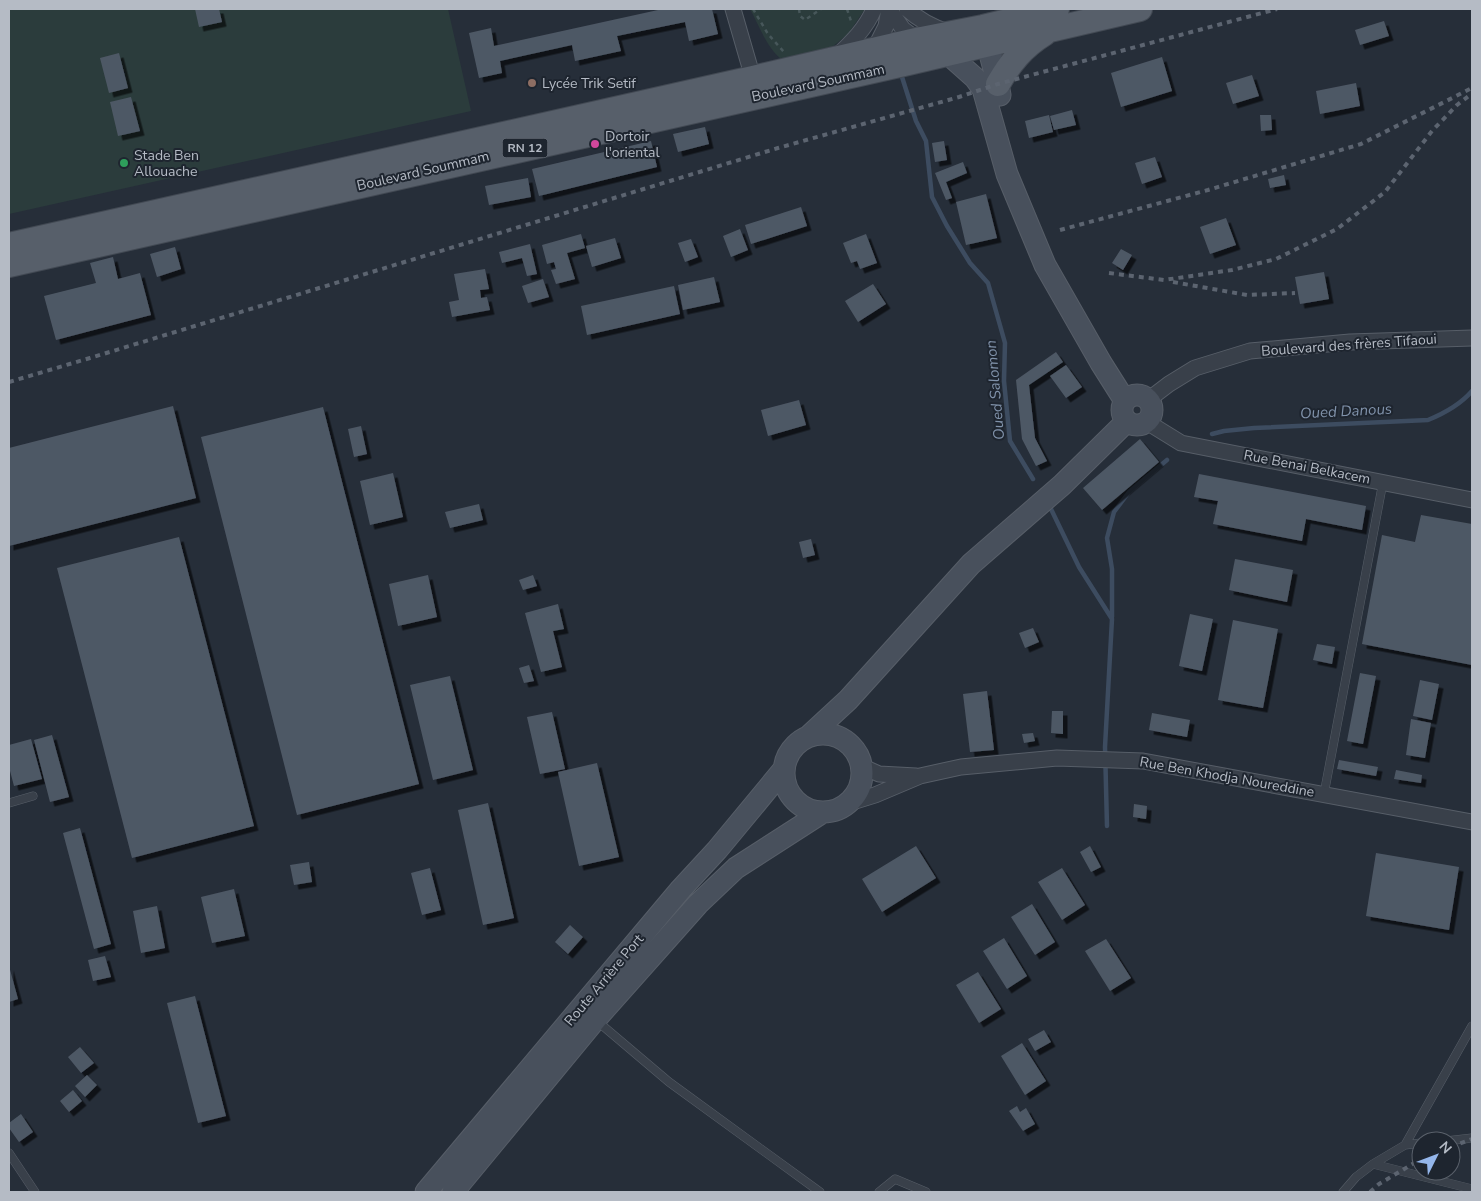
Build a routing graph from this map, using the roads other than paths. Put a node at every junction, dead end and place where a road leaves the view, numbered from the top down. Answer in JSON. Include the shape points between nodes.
{"nodes":[{"id":1,"x":732,"y":9,"type":"edge"},
{"id":2,"x":874,"y":9,"type":"edge"},
{"id":3,"x":907,"y":9,"type":"edge"},
{"id":4,"x":1140,"y":9,"type":"edge"},
{"id":5,"x":1046,"y":22,"type":"edge"},
{"id":6,"x":916,"y":40,"type":"junction"},
{"id":7,"x":968,"y":40,"type":"junction"},
{"id":8,"x":875,"y":49,"type":"junction"},
{"id":9,"x":833,"y":60,"type":"junction"},
{"id":10,"x":854,"y":75,"type":"junction"},
{"id":11,"x":753,"y":78,"type":"junction"},
{"id":12,"x":991,"y":86,"type":"junction"},
{"id":13,"x":9,"y":245,"type":"edge"},
{"id":14,"x":9,"y":264,"type":"edge"},
{"id":15,"x":1472,"y":338,"type":"edge"},
{"id":16,"x":1148,"y":400,"type":"joint"},
{"id":17,"x":1133,"y":415,"type":"junction"},
{"id":18,"x":1383,"y":482,"type":"junction"},
{"id":19,"x":1472,"y":500,"type":"edge"},
{"id":20,"x":848,"y":700,"type":"junction"},
{"id":21,"x":809,"y":736,"type":"junction"},
{"id":22,"x":847,"y":742,"type":"junction"},
{"id":23,"x":861,"y":766,"type":"junction"},
{"id":24,"x":784,"y":769,"type":"junction"},
{"id":25,"x":920,"y":776,"type":"junction"},
{"id":26,"x":1324,"y":794,"type":"junction"},
{"id":27,"x":33,"y":796,"type":"dead end"},
{"id":28,"x":9,"y":803,"type":"edge"},
{"id":29,"x":846,"y":804,"type":"junction"},
{"id":30,"x":824,"y":812,"type":"junction"},
{"id":31,"x":1472,"y":822,"type":"edge"},
{"id":32,"x":595,"y":1020,"type":"junction"},
{"id":33,"x":1472,"y":1026,"type":"edge"},
{"id":34,"x":1411,"y":1144,"type":"edge"},
{"id":35,"x":1405,"y":1145,"type":"junction"},
{"id":36,"x":9,"y":1153,"type":"edge"},
{"id":37,"x":1373,"y":1164,"type":"junction"},
{"id":38,"x":1472,"y":1189,"type":"edge"},
{"id":39,"x":35,"y":1192,"type":"edge"},
{"id":40,"x":426,"y":1192,"type":"edge"},
{"id":41,"x":453,"y":1192,"type":"edge"},
{"id":42,"x":820,"y":1192,"type":"edge"},
{"id":43,"x":879,"y":1192,"type":"edge"},
{"id":44,"x":926,"y":1192,"type":"edge"},
{"id":45,"x":1343,"y":1192,"type":"edge"}],
"edges":[{"from":1,"to":11,"type":"street"},
{"from":2,"to":9,"type":"street","via":[[862,31]]},
{"from":3,"to":7,"type":"street","via":[[927,25]]},
{"from":4,"to":5,"type":"main road","number":"RN 12"},
{"from":5,"to":7,"type":"main road","name":"Boulevard Soummam","number":"RN 12"},
{"from":5,"to":12,"type":"main road"},
{"from":6,"to":7,"type":"main road","name":"Boulevard Soummam","number":"RN 12"},
{"from":6,"to":8,"type":"main road","name":"Boulevard Soummam","number":"RN 12"},
{"from":6,"to":8,"type":"street","via":[[903,29],[889,9],[886,26]]},
{"from":7,"to":10,"type":"main road","name":"Boulevard Soummam","number":"RN 12"},
{"from":7,"to":12,"type":"street"},
{"from":7,"to":12,"type":"street","via":[[975,78]]},
{"from":8,"to":9,"type":"main road","name":"Boulevard Soummam","number":"RN 12"},
{"from":8,"to":10,"type":"street"},
{"from":9,"to":11,"type":"main road","name":"Boulevard Soummam","number":"RN 12"},
{"from":10,"to":14,"type":"main road","name":"Boulevard Soummam","number":"RN 12"},
{"from":11,"to":13,"type":"main road","name":"Boulevard Soummam","number":"RN 12"},
{"from":12,"to":17,"type":"street","via":[[1004,120],[1022,206],[1033,237],[1053,280]]},
{"from":15,"to":16,"type":"street","name":"Boulevard des frères Tifaoui","via":[[1350,342],[1250,351],[1195,368]]},
{"from":16,"to":17,"type":"street","via":[[1152,414]]},
{"from":17,"to":18,"type":"street","name":"Rue Benai Belkacem","via":[[1181,443]]},
{"from":17,"to":20,"type":"street","via":[[1062,485],[971,564]]},
{"from":18,"to":19,"type":"street","name":"Rue Benai Belkacem"},
{"from":18,"to":26,"type":"lane"},
{"from":20,"to":21,"type":"street"},
{"from":20,"to":22,"type":"street"},
{"from":21,"to":22,"type":"street","via":[[836,736]]},
{"from":21,"to":24,"type":"street","via":[[792,749]]},
{"from":22,"to":23,"type":"street","via":[[854,749]]},
{"from":23,"to":25,"type":"street","name":"Rue Ben Khodja Noureddine","via":[[879,774]]},
{"from":23,"to":29,"type":"street","via":[[859,787]]},
{"from":24,"to":30,"type":"street","via":[[790,794],[799,804]]},
{"from":24,"to":40,"type":"street","name":"Route Arrière Port"},
{"from":25,"to":26,"type":"street","name":"Rue Ben Khodja Noureddine","via":[[1009,761],[1057,758],[1134,761]]},
{"from":25,"to":29,"type":"street","name":"Rue Ben Khodja Noureddine"},
{"from":26,"to":31,"type":"street","name":"Rue Ben Khodja Noureddine"},
{"from":27,"to":28,"type":"lane"},
{"from":29,"to":30,"type":"street"},
{"from":30,"to":32,"type":"street","name":"Route Arrière Port","via":[[736,868],[698,904]]},
{"from":32,"to":41,"type":"street","name":"Route Arrière Port"},
{"from":32,"to":42,"type":"lane","via":[[669,1082]]},
{"from":33,"to":35,"type":"lane"},
{"from":34,"to":35,"type":"lane"},
{"from":35,"to":37,"type":"lane"},
{"from":36,"to":39,"type":"lane"},
{"from":37,"to":38,"type":"lane"},
{"from":37,"to":45,"type":"lane"},
{"from":43,"to":44,"type":"lane","via":[[894,1180]]}]}
